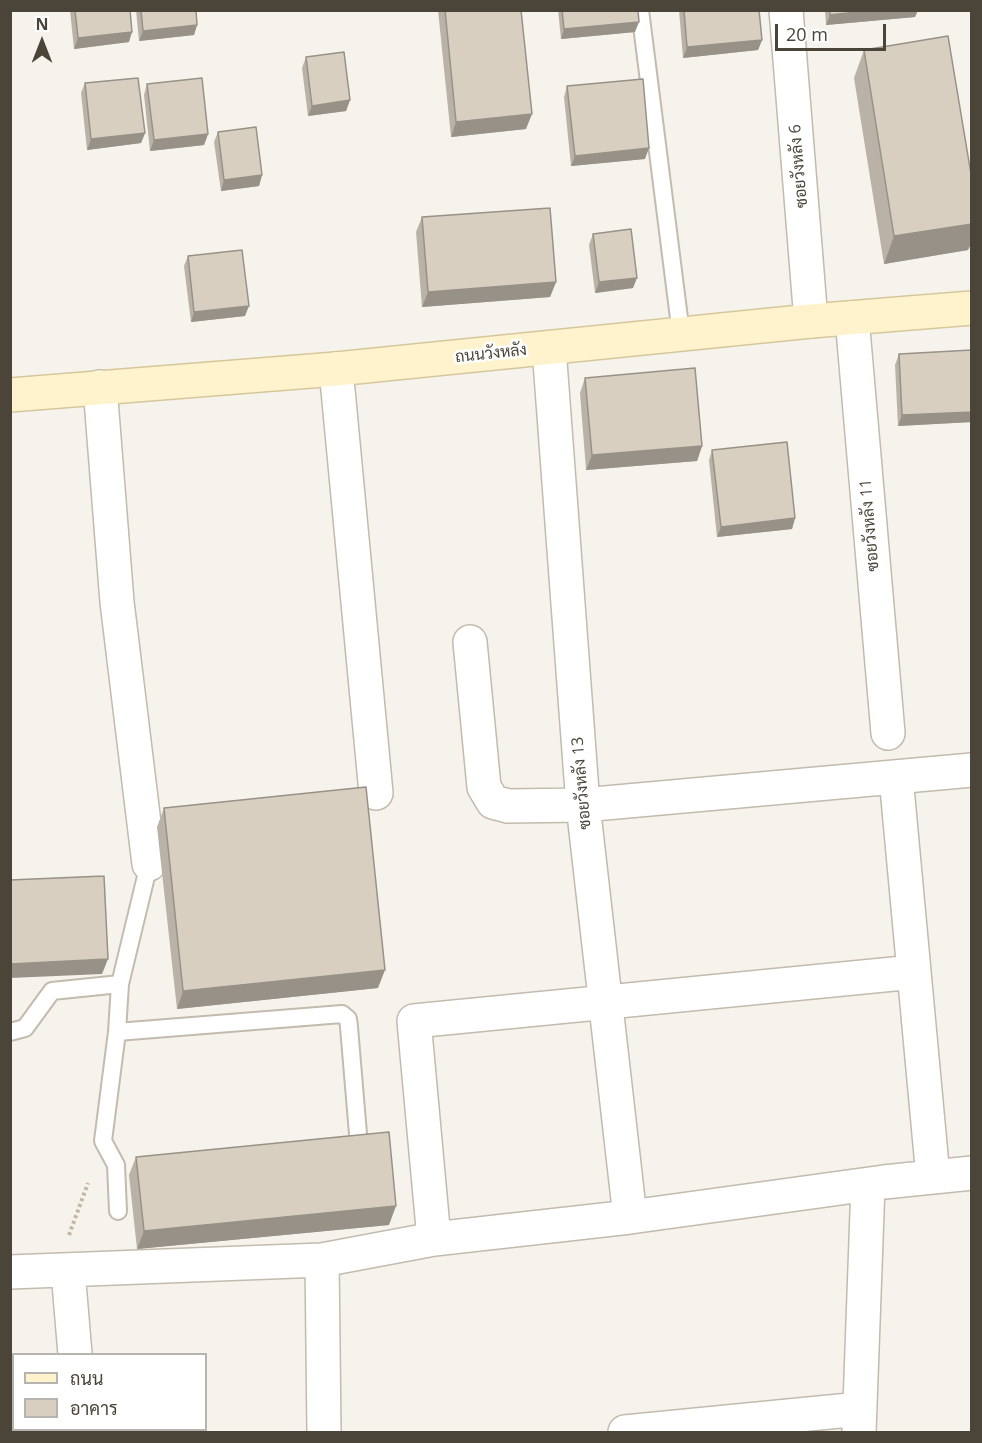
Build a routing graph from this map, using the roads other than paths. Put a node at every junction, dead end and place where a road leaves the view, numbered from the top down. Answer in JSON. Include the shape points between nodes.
{"nodes":[{"id":1,"x":640,"y":10,"type":"edge"},
{"id":2,"x":786,"y":10,"type":"edge"},
{"id":3,"x":972,"y":308,"type":"edge"},
{"id":4,"x":852,"y":318,"type":"junction"},
{"id":5,"x":811,"y":321,"type":"junction"},
{"id":6,"x":681,"y":334,"type":"junction"},
{"id":7,"x":549,"y":348,"type":"junction"},
{"id":8,"x":336,"y":369,"type":"junction"},
{"id":9,"x":100,"y":387,"type":"junction"},
{"id":10,"x":10,"y":395,"type":"edge"},
{"id":11,"x":470,"y":642,"type":"dead end"},
{"id":12,"x":888,"y":733,"type":"dead end"},
{"id":13,"x":972,"y":770,"type":"edge"},
{"id":14,"x":896,"y":777,"type":"junction"},
{"id":15,"x":376,"y":793,"type":"dead end"},
{"id":16,"x":583,"y":805,"type":"junction"},
{"id":17,"x":149,"y":864,"type":"joint"},
{"id":18,"x":914,"y":972,"type":"junction"},
{"id":19,"x":120,"y":984,"type":"junction"},
{"id":20,"x":606,"y":1003,"type":"junction"},
{"id":21,"x":10,"y":1032,"type":"edge"},
{"id":22,"x":117,"y":1032,"type":"junction"},
{"id":23,"x":358,"y":1134,"type":"edge"},
{"id":24,"x":972,"y":1173,"type":"edge"},
{"id":25,"x":933,"y":1177,"type":"junction"},
{"id":26,"x":868,"y":1185,"type":"junction"},
{"id":27,"x":118,"y":1211,"type":"dead end"},
{"id":28,"x":630,"y":1217,"type":"junction"},
{"id":29,"x":434,"y":1239,"type":"junction"},
{"id":30,"x":322,"y":1260,"type":"junction"},
{"id":31,"x":68,"y":1271,"type":"junction"},
{"id":32,"x":10,"y":1272,"type":"edge"},
{"id":33,"x":75,"y":1353,"type":"edge"},
{"id":34,"x":859,"y":1421,"type":"edge"},
{"id":35,"x":324,"y":1432,"type":"edge"},
{"id":36,"x":625,"y":1432,"type":"edge"}],
"edges":[{"from":1,"to":6,"type":"lane"},
{"from":2,"to":5,"type":"street","name":"ซอยวังหลัง 6"},
{"from":3,"to":4,"type":"main road","name":"ถนนวังหลัง"},
{"from":4,"to":5,"type":"main road","name":"ถนนวังหลัง"},
{"from":4,"to":12,"type":"street","name":"ซอยวังหลัง 11"},
{"from":5,"to":6,"type":"main road","name":"ถนนวังหลัง"},
{"from":6,"to":7,"type":"main road","name":"ถนนวังหลัง"},
{"from":7,"to":8,"type":"main road","name":"ถนนวังหลัง"},
{"from":7,"to":16,"type":"street","name":"ซอยวังหลัง 13"},
{"from":8,"to":9,"type":"main road","name":"ถนนวังหลัง"},
{"from":8,"to":15,"type":"street"},
{"from":9,"to":10,"type":"main road","name":"ถนนวังหลัง"},
{"from":9,"to":17,"type":"street","via":[[117,603]]},
{"from":11,"to":16,"type":"street","via":[[484,787],[493,802],[526,807]]},
{"from":13,"to":14,"type":"street"},
{"from":14,"to":16,"type":"street"},
{"from":14,"to":18,"type":"street"},
{"from":16,"to":20,"type":"street","name":"ซอยวังหลัง 13"},
{"from":17,"to":19,"type":"lane"},
{"from":18,"to":20,"type":"street"},
{"from":18,"to":25,"type":"street"},
{"from":19,"to":21,"type":"lane","via":[[52,991],[25,1028]]},
{"from":19,"to":22,"type":"lane"},
{"from":20,"to":28,"type":"street","name":"ซอยวังหลัง 13"},
{"from":20,"to":29,"type":"street","via":[[414,1021]]},
{"from":22,"to":23,"type":"lane","via":[[342,1014],[348,1019]]},
{"from":22,"to":27,"type":"lane","via":[[103,1141],[116,1165]]},
{"from":24,"to":25,"type":"street"},
{"from":25,"to":26,"type":"street"},
{"from":26,"to":28,"type":"street"},
{"from":26,"to":34,"type":"street"},
{"from":28,"to":29,"type":"street"},
{"from":29,"to":30,"type":"street"},
{"from":30,"to":31,"type":"street"},
{"from":30,"to":35,"type":"street"},
{"from":31,"to":32,"type":"street"},
{"from":31,"to":33,"type":"street"},
{"from":34,"to":36,"type":"street"}]}
